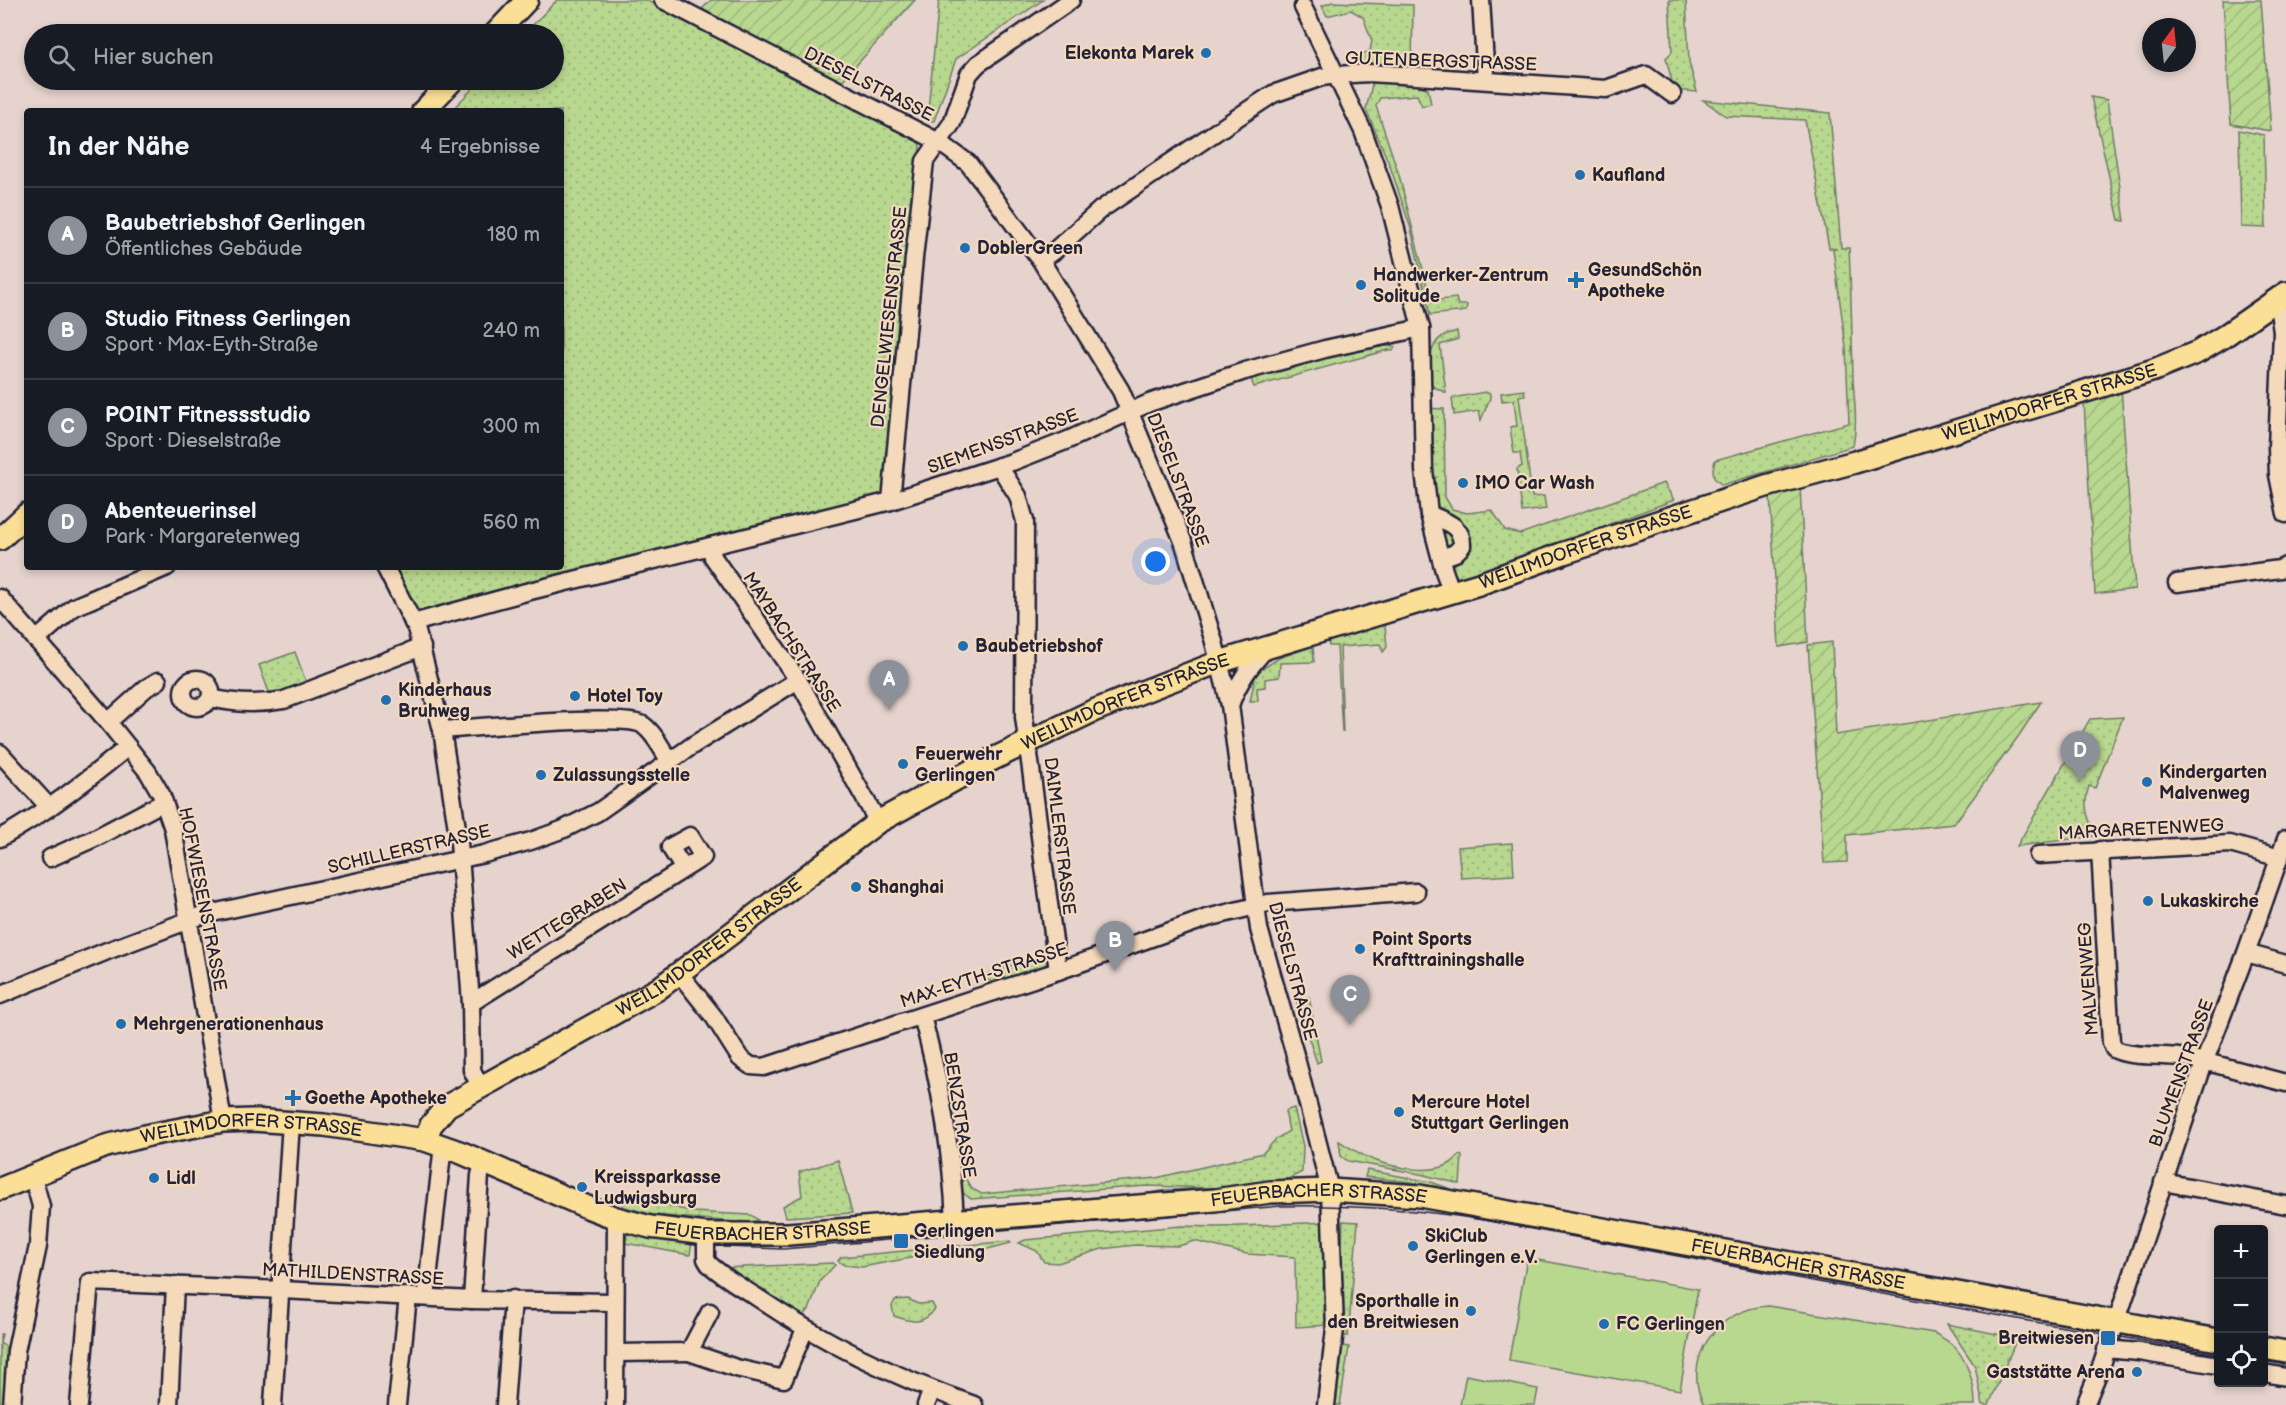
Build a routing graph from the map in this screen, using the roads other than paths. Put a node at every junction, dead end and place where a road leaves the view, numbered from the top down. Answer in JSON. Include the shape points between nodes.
{"nodes":[{"id":1,"x":527,"y":0,"type":"edge"},
{"id":2,"x":663,"y":0,"type":"edge"},
{"id":3,"x":1071,"y":0,"type":"edge"},
{"id":4,"x":1481,"y":0,"type":"edge"},
{"id":5,"x":1303,"y":7,"type":"dead end"},
{"id":6,"x":504,"y":24,"type":"edge"},
{"id":7,"x":1336,"y":75,"type":"junction"},
{"id":8,"x":1486,"y":80,"type":"junction"},
{"id":9,"x":443,"y":90,"type":"edge"},
{"id":10,"x":1672,"y":94,"type":"dead end"},
{"id":11,"x":426,"y":108,"type":"edge"},
{"id":12,"x":939,"y":142,"type":"junction"},
{"id":13,"x":1040,"y":259,"type":"junction"},
{"id":14,"x":2279,"y":298,"type":"edge"},
{"id":15,"x":1421,"y":328,"type":"junction"},
{"id":16,"x":1131,"y":412,"type":"junction"},
{"id":17,"x":999,"y":466,"type":"junction"},
{"id":18,"x":891,"y":501,"type":"junction"},
{"id":19,"x":1429,"y":514,"type":"junction"},
{"id":20,"x":2286,"y":514,"type":"edge"},
{"id":21,"x":24,"y":517,"type":"edge"},
{"id":22,"x":0,"y":539,"type":"edge"},
{"id":23,"x":711,"y":546,"type":"junction"},
{"id":24,"x":1441,"y":558,"type":"junction"},
{"id":25,"x":2286,"y":566,"type":"edge"},
{"id":26,"x":160,"y":570,"type":"edge"},
{"id":27,"x":386,"y":570,"type":"edge"},
{"id":28,"x":2176,"y":583,"type":"dead end"},
{"id":29,"x":1452,"y":593,"type":"junction"},
{"id":30,"x":0,"y":598,"type":"edge"},
{"id":31,"x":413,"y":623,"type":"junction"},
{"id":32,"x":36,"y":640,"type":"junction"},
{"id":33,"x":422,"y":647,"type":"junction"},
{"id":34,"x":1267,"y":648,"type":"junction"},
{"id":35,"x":1219,"y":662,"type":"junction"},
{"id":36,"x":798,"y":680,"type":"junction"},
{"id":37,"x":158,"y":681,"type":"dead end"},
{"id":38,"x":211,"y":698,"type":"dead end"},
{"id":39,"x":1230,"y":705,"type":"junction"},
{"id":40,"x":108,"y":722,"type":"junction"},
{"id":41,"x":442,"y":730,"type":"junction"},
{"id":42,"x":1029,"y":741,"type":"junction"},
{"id":43,"x":128,"y":747,"type":"junction"},
{"id":44,"x":0,"y":753,"type":"edge"},
{"id":45,"x":670,"y":762,"type":"junction"},
{"id":46,"x":164,"y":802,"type":"junction"},
{"id":47,"x":50,"y":807,"type":"junction"},
{"id":48,"x":878,"y":822,"type":"junction"},
{"id":49,"x":0,"y":838,"type":"edge"},
{"id":50,"x":2100,"y":850,"type":"junction"},
{"id":51,"x":2283,"y":851,"type":"edge"},
{"id":52,"x":2038,"y":855,"type":"dead end"},
{"id":53,"x":460,"y":857,"type":"junction"},
{"id":54,"x":50,"y":858,"type":"dead end"},
{"id":55,"x":684,"y":869,"type":"dead end"},
{"id":56,"x":1416,"y":892,"type":"dead end"},
{"id":57,"x":1255,"y":906,"type":"junction"},
{"id":58,"x":188,"y":920,"type":"junction"},
{"id":59,"x":2246,"y":953,"type":"junction"},
{"id":60,"x":2286,"y":964,"type":"edge"},
{"id":61,"x":1058,"y":971,"type":"junction"},
{"id":62,"x":679,"y":973,"type":"junction"},
{"id":63,"x":0,"y":995,"type":"edge"},
{"id":64,"x":471,"y":1003,"type":"junction"},
{"id":65,"x":922,"y":1016,"type":"junction"},
{"id":66,"x":2204,"y":1063,"type":"junction"},
{"id":67,"x":2286,"y":1083,"type":"edge"},
{"id":68,"x":480,"y":1086,"type":"junction"},
{"id":69,"x":223,"y":1121,"type":"junction"},
{"id":70,"x":291,"y":1122,"type":"junction"},
{"id":71,"x":434,"y":1143,"type":"junction"},
{"id":72,"x":484,"y":1162,"type":"junction"},
{"id":73,"x":33,"y":1176,"type":"junction"},
{"id":74,"x":2163,"y":1182,"type":"junction"},
{"id":75,"x":0,"y":1189,"type":"edge"},
{"id":76,"x":1329,"y":1190,"type":"junction"},
{"id":77,"x":2286,"y":1205,"type":"edge"},
{"id":78,"x":616,"y":1218,"type":"junction"},
{"id":79,"x":955,"y":1221,"type":"junction"},
{"id":80,"x":706,"y":1234,"type":"junction"},
{"id":81,"x":175,"y":1285,"type":"junction"},
{"id":82,"x":282,"y":1290,"type":"junction"},
{"id":83,"x":408,"y":1296,"type":"junction"},
{"id":84,"x":426,"y":1297,"type":"junction"},
{"id":85,"x":513,"y":1299,"type":"junction"},
{"id":86,"x":472,"y":1300,"type":"junction"},
{"id":87,"x":615,"y":1302,"type":"junction"},
{"id":88,"x":710,"y":1312,"type":"dead end"},
{"id":89,"x":2115,"y":1322,"type":"junction"},
{"id":90,"x":805,"y":1329,"type":"junction"},
{"id":91,"x":2214,"y":1339,"type":"edge"},
{"id":92,"x":2106,"y":1349,"type":"junction"},
{"id":93,"x":2268,"y":1349,"type":"edge"},
{"id":94,"x":689,"y":1352,"type":"junction"},
{"id":95,"x":2286,"y":1352,"type":"edge"},
{"id":96,"x":615,"y":1353,"type":"junction"},
{"id":97,"x":2214,"y":1364,"type":"edge"},
{"id":98,"x":2268,"y":1374,"type":"edge"},
{"id":99,"x":2286,"y":1377,"type":"edge"},
{"id":100,"x":929,"y":1398,"type":"edge"},
{"id":101,"x":12,"y":1405,"type":"edge"},
{"id":102,"x":79,"y":1405,"type":"edge"},
{"id":103,"x":169,"y":1405,"type":"edge"},
{"id":104,"x":273,"y":1405,"type":"edge"},
{"id":105,"x":398,"y":1405,"type":"edge"},
{"id":106,"x":505,"y":1405,"type":"edge"},
{"id":107,"x":615,"y":1405,"type":"edge"},
{"id":108,"x":974,"y":1405,"type":"edge"},
{"id":109,"x":1326,"y":1405,"type":"edge"},
{"id":110,"x":2085,"y":1405,"type":"edge"}],
"edges":[{"from":1,"to":6,"type":"main road"},
{"from":2,"to":12,"type":"street","name":"DIESELSTRASSE"},
{"from":3,"to":12,"type":"street","name":"DENGELWIESENSTRASSE","via":[[978,64],[969,74],[952,123]]},
{"from":4,"to":8,"type":"street"},
{"from":5,"to":7,"type":"street"},
{"from":7,"to":8,"type":"street","name":"GUTENBERGSTRASSE","via":[[1368,73]]},
{"from":7,"to":13,"type":"street","name":"GUTENBERGSTRASSE","via":[[1294,86],[1265,99],[1144,178]]},
{"from":7,"to":15,"type":"street","via":[[1364,131],[1390,206]]},
{"from":8,"to":10,"type":"street","name":"GUTENBERGSTRASSE","via":[[1606,89],[1646,75]]},
{"from":9,"to":11,"type":"main road"},
{"from":12,"to":13,"type":"street","name":"DIESELSTRASSE","via":[[968,163]]},
{"from":12,"to":18,"type":"street","name":"DENGELWIESENSTRASSE","via":[[925,160],[923,172]]},
{"from":13,"to":16,"type":"street","name":"DIESELSTRASSE"},
{"from":14,"to":20,"type":"street","via":[[2282,332],[2277,447]]},
{"from":14,"to":29,"type":"main road","name":"WEILIMDORFER STRASSE","via":[[2198,352],[2154,370],[1766,486]]},
{"from":15,"to":16,"type":"street","name":"SIEMENSSTRASSE","via":[[1285,359]]},
{"from":15,"to":19,"type":"street","via":[[1424,470]]},
{"from":16,"to":17,"type":"street","name":"SIEMENSSTRASSE"},
{"from":16,"to":35,"type":"street","name":"DIESELSTRASSE","via":[[1183,542]]},
{"from":17,"to":18,"type":"street","name":"SIEMENSSTRASSE"},
{"from":17,"to":42,"type":"street","name":"DAIMLERSTRASSE","via":[[1018,496],[1025,521],[1024,717]]},
{"from":18,"to":23,"type":"street","name":"SIEMENSSTRASSE"},
{"from":19,"to":24,"type":"street"},
{"from":19,"to":24,"type":"street","via":[[1447,522],[1462,537],[1462,546],[1455,553]]},
{"from":21,"to":22,"type":"main road"},
{"from":23,"to":31,"type":"street","name":"SIEMENSSTRASSE"},
{"from":23,"to":36,"type":"street","name":"MAYBACHSTRASSE","via":[[713,557]]},
{"from":24,"to":29,"type":"street"},
{"from":25,"to":28,"type":"street"},
{"from":26,"to":32,"type":"street","via":[[74,607]]},
{"from":27,"to":31,"type":"street"},
{"from":29,"to":34,"type":"main road","name":"WEILIMDORFER STRASSE"},
{"from":30,"to":32,"type":"street","name":"HOFWIESENSTRASSE"},
{"from":31,"to":33,"type":"street"},
{"from":32,"to":40,"type":"street","name":"HOFWIESENSTRASSE"},
{"from":33,"to":38,"type":"street","via":[[284,700],[236,704]]},
{"from":33,"to":41,"type":"street"},
{"from":34,"to":35,"type":"main road","name":"WEILIMDORFER STRASSE"},
{"from":34,"to":39,"type":"street","via":[[1237,685]]},
{"from":35,"to":39,"type":"street","name":"DIESELSTRASSE"},
{"from":35,"to":42,"type":"main road","name":"WEILIMDORFER STRASSE","via":[[1127,697]]},
{"from":36,"to":45,"type":"street","name":"SCHILLERSTRASSE"},
{"from":36,"to":48,"type":"street","name":"MAYBACHSTRASSE"},
{"from":37,"to":40,"type":"street"},
{"from":39,"to":57,"type":"street","name":"DIESELSTRASSE"},
{"from":40,"to":43,"type":"street","name":"HOFWIESENSTRASSE"},
{"from":41,"to":45,"type":"street","via":[[632,721],[655,738]]},
{"from":41,"to":53,"type":"street"},
{"from":42,"to":48,"type":"main road","name":"WEILIMDORFER STRASSE"},
{"from":42,"to":61,"type":"street","name":"DAIMLERSTRASSE"},
{"from":43,"to":46,"type":"street","name":"HOFWIESENSTRASSE","via":[[156,783]]},
{"from":43,"to":47,"type":"street"},
{"from":44,"to":47,"type":"street"},
{"from":45,"to":53,"type":"street","name":"SCHILLERSTRASSE","via":[[598,812],[570,826],[531,841]]},
{"from":46,"to":54,"type":"street"},
{"from":46,"to":58,"type":"street","name":"HOFWIESENSTRASSE","via":[[173,829]]},
{"from":47,"to":49,"type":"street"},
{"from":48,"to":62,"type":"main road","name":"WEILIMDORFER STRASSE"},
{"from":50,"to":51,"type":"street","name":"MARGARETENWEG","via":[[2230,844]]},
{"from":50,"to":52,"type":"street","name":"MARGARETENWEG"},
{"from":50,"to":66,"type":"street","name":"MALVENWEG","via":[[2114,1049]]},
{"from":51,"to":59,"type":"street","name":"BLUMENSTRASSE"},
{"from":53,"to":58,"type":"street","name":"SCHILLERSTRASSE"},
{"from":53,"to":64,"type":"street"},
{"from":55,"to":64,"type":"street","name":"WETTEGRABEN"},
{"from":56,"to":57,"type":"street","name":"MAX-EYTH-STRASSE"},
{"from":57,"to":61,"type":"street","name":"MAX-EYTH-STRASSE","via":[[1207,918]]},
{"from":57,"to":76,"type":"street","name":"DIESELSTRASSE"},
{"from":58,"to":63,"type":"street","name":"SCHILLERSTRASSE"},
{"from":58,"to":69,"type":"street","name":"HOFWIESENSTRASSE"},
{"from":59,"to":60,"type":"street"},
{"from":59,"to":66,"type":"street","name":"BLUMENSTRASSE"},
{"from":61,"to":65,"type":"street","name":"MAX-EYTH-STRASSE"},
{"from":62,"to":65,"type":"street","name":"MAX-EYTH-STRASSE","via":[[740,1058],[751,1066],[764,1067]]},
{"from":62,"to":68,"type":"main road","name":"WEILIMDORFER STRASSE","via":[[658,989]]},
{"from":64,"to":68,"type":"street","via":[[472,1070]]},
{"from":65,"to":79,"type":"street","name":"BENZSTRASSE","via":[[944,1113]]},
{"from":66,"to":67,"type":"street"},
{"from":66,"to":74,"type":"street","name":"BLUMENSTRASSE"},
{"from":68,"to":71,"type":"main road","name":"WEILIMDORFER STRASSE","via":[[447,1106],[431,1125]]},
{"from":69,"to":70,"type":"main road","name":"WEILIMDORFER STRASSE"},
{"from":69,"to":73,"type":"main road","name":"WEILIMDORFER STRASSE","via":[[106,1146]]},
{"from":70,"to":71,"type":"main road","name":"WEILIMDORFER STRASSE"},
{"from":70,"to":82,"type":"street"},
{"from":71,"to":72,"type":"main road","name":"FEUERBACHER STRASSE"},
{"from":71,"to":84,"type":"street"},
{"from":72,"to":78,"type":"main road","name":"FEUERBACHER STRASSE"},
{"from":72,"to":86,"type":"street"},
{"from":73,"to":75,"type":"main road","name":"WEILIMDORFER STRASSE"},
{"from":73,"to":101,"type":"street","via":[[41,1206],[40,1228],[16,1351]]},
{"from":74,"to":77,"type":"street"},
{"from":74,"to":89,"type":"street","name":"BLUMENSTRASSE"},
{"from":76,"to":79,"type":"main road","name":"FEUERBACHER STRASSE"},
{"from":76,"to":89,"type":"main road","name":"FEUERBACHER STRASSE","via":[[1420,1196]]},
{"from":76,"to":109,"type":"street","name":"DIESELSTRASSE","via":[[1335,1329]]},
{"from":78,"to":80,"type":"main road","name":"FEUERBACHER STRASSE"},
{"from":78,"to":87,"type":"street"},
{"from":79,"to":80,"type":"main road","name":"FEUERBACHER STRASSE","via":[[788,1234]]},
{"from":80,"to":90,"type":"street","via":[[709,1264]]},
{"from":81,"to":82,"type":"street","name":"MATHILDENSTRASSE"},
{"from":81,"to":102,"type":"street","name":"MATHILDENSTRASSE","via":[[90,1282]]},
{"from":81,"to":103,"type":"street"},
{"from":82,"to":83,"type":"street","name":"MATHILDENSTRASSE"},
{"from":82,"to":104,"type":"street"},
{"from":83,"to":84,"type":"street","name":"MATHILDENSTRASSE"},
{"from":83,"to":105,"type":"street"},
{"from":84,"to":86,"type":"street","name":"MATHILDENSTRASSE"},
{"from":85,"to":86,"type":"street","name":"MATHILDENSTRASSE"},
{"from":85,"to":87,"type":"street","name":"MATHILDENSTRASSE"},
{"from":85,"to":106,"type":"street"},
{"from":87,"to":96,"type":"street"},
{"from":88,"to":94,"type":"street"},
{"from":89,"to":91,"type":"main road","name":"FEUERBACHER STRASSE"},
{"from":89,"to":92,"type":"street","name":"BLUMENSTRASSE"},
{"from":90,"to":94,"type":"street","via":[[784,1379]]},
{"from":90,"to":100,"type":"street"},
{"from":92,"to":97,"type":"street"},
{"from":92,"to":110,"type":"street","name":"BLUMENSTRASSE"},
{"from":93,"to":95,"type":"main road"},
{"from":94,"to":96,"type":"street"},
{"from":96,"to":107,"type":"street"},
{"from":98,"to":99,"type":"street"},
{"from":100,"to":108,"type":"street"}]}
